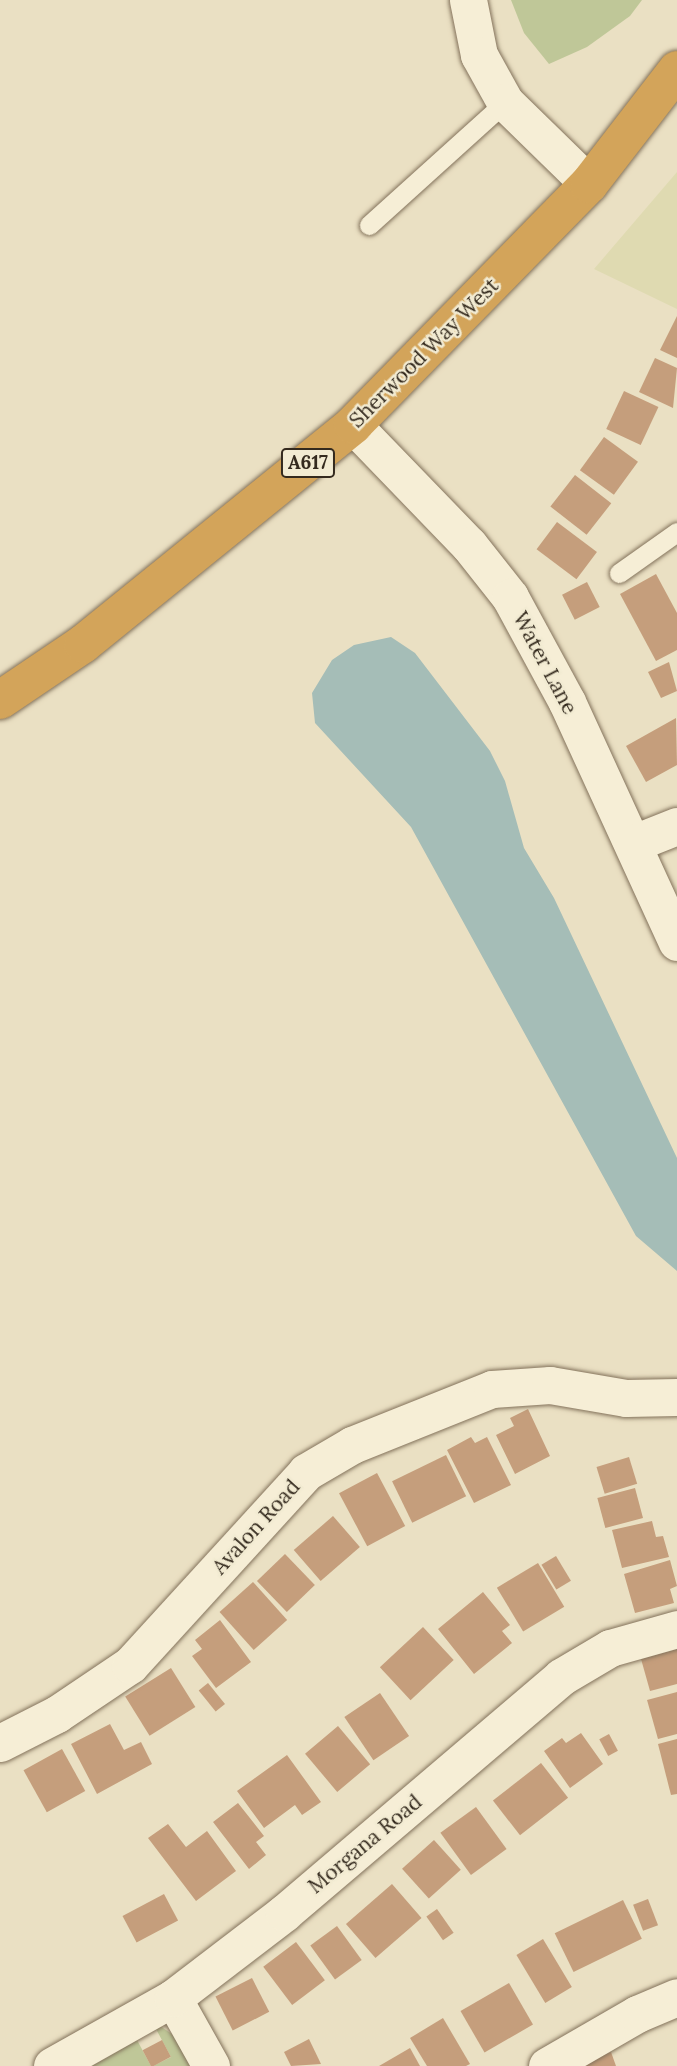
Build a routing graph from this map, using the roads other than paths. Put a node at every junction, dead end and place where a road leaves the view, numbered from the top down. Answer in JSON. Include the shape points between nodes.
{"nodes":[{"id":1,"x":468,"y":0,"type":"edge"},
{"id":2,"x":677,"y":70,"type":"edge"},
{"id":3,"x":505,"y":102,"type":"junction"},
{"id":4,"x":589,"y":184,"type":"junction"},
{"id":5,"x":369,"y":225,"type":"dead end"},
{"id":6,"x":353,"y":425,"type":"junction"},
{"id":7,"x":677,"y":532,"type":"edge"},
{"id":8,"x":619,"y":573,"type":"dead end"},
{"id":9,"x":0,"y":700,"type":"edge"},
{"id":10,"x":677,"y":826,"type":"edge"},
{"id":11,"x":634,"y":843,"type":"junction"},
{"id":12,"x":677,"y":942,"type":"edge"},
{"id":13,"x":677,"y":1396,"type":"edge"},
{"id":14,"x":677,"y":1629,"type":"edge"},
{"id":15,"x":0,"y":1743,"type":"edge"},
{"id":16,"x":677,"y":1997,"type":"edge"},
{"id":17,"x":173,"y":1998,"type":"junction"},
{"id":18,"x":52,"y":2066,"type":"edge"},
{"id":19,"x":211,"y":2066,"type":"edge"},
{"id":20,"x":547,"y":2066,"type":"edge"}],
"edges":[{"from":1,"to":3,"type":"street","via":[[479,55]]},
{"from":2,"to":4,"type":"highway","name":"Sherwood Way West","number":"A617"},
{"from":3,"to":4,"type":"street"},
{"from":3,"to":5,"type":"lane"},
{"from":4,"to":6,"type":"highway","name":"Sherwood Way West","number":"A617"},
{"from":6,"to":9,"type":"highway","name":"Sherwood Way West","number":"A617","via":[[83,644]]},
{"from":6,"to":11,"type":"street","name":"Water Lane","via":[[469,545],[510,597],[568,702]]},
{"from":7,"to":8,"type":"lane"},
{"from":10,"to":11,"type":"street"},
{"from":11,"to":12,"type":"street","name":"Water Lane"},
{"from":13,"to":15,"type":"street","name":"Avalon Road","via":[[626,1398],[550,1385],[492,1389],[352,1445],[306,1472],[130,1665],[57,1714]]},
{"from":14,"to":17,"type":"street","name":"Morgana Road","via":[[610,1648],[561,1677],[284,1913]]},
{"from":16,"to":20,"type":"street"},
{"from":17,"to":18,"type":"street","name":"Morgana Road"},
{"from":17,"to":19,"type":"street"}]}
